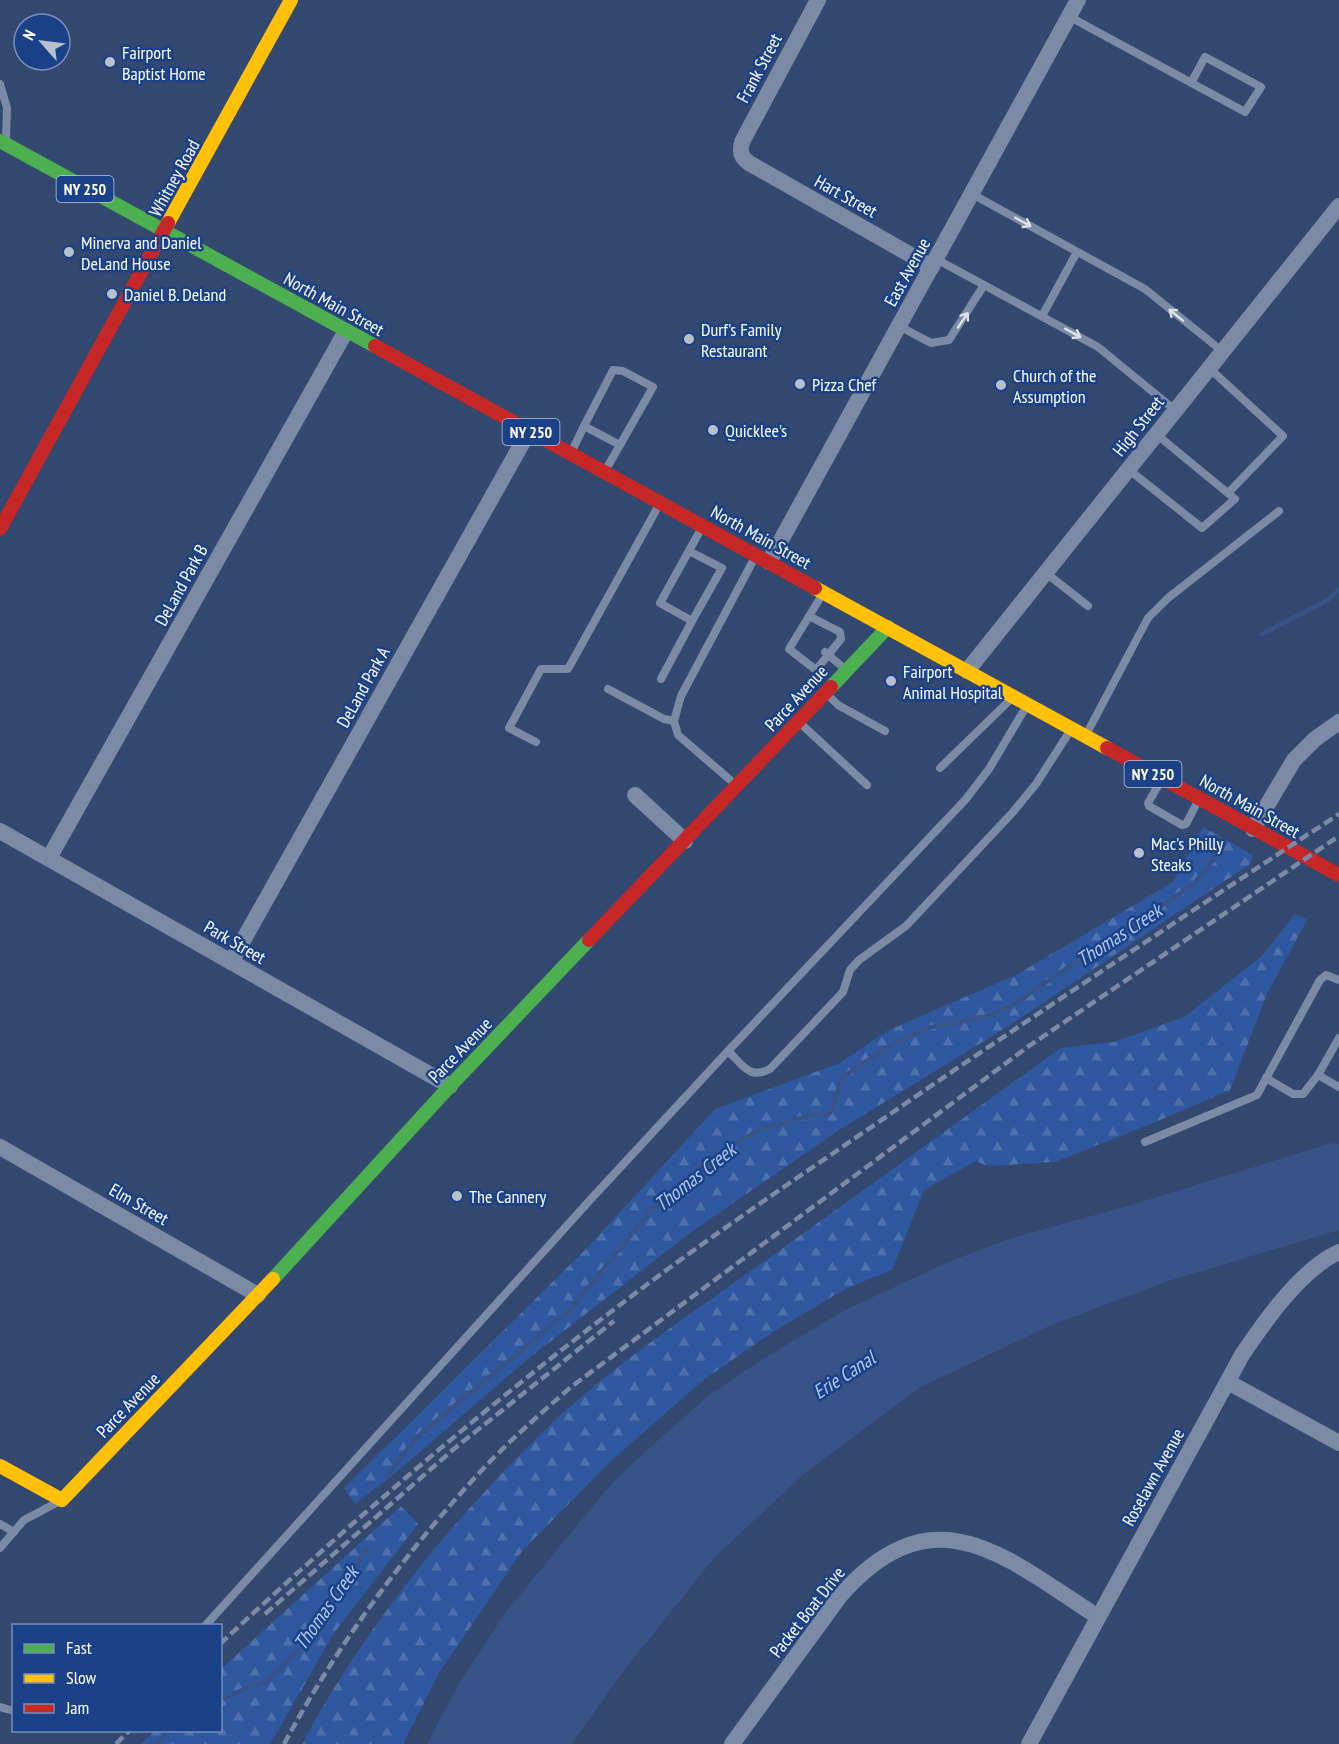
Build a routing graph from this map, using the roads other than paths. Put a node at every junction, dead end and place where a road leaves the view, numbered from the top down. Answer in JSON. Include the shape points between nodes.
{"nodes":[{"id":1,"x":291,"y":0,"type":"edge"},
{"id":2,"x":818,"y":0,"type":"edge"},
{"id":3,"x":1078,"y":0,"type":"edge"},
{"id":4,"x":1069,"y":16,"type":"junction"},
{"id":5,"x":1191,"y":82,"type":"junction"},
{"id":6,"x":0,"y":84,"type":"edge"},
{"id":7,"x":3,"y":143,"type":"edge"},
{"id":8,"x":742,"y":156,"type":"joint"},
{"id":9,"x":972,"y":194,"type":"junction"},
{"id":10,"x":1339,"y":206,"type":"edge"},
{"id":11,"x":165,"y":232,"type":"junction"},
{"id":12,"x":1077,"y":252,"type":"junction"},
{"id":13,"x":934,"y":263,"type":"junction"},
{"id":14,"x":984,"y":285,"type":"junction"},
{"id":15,"x":1042,"y":316,"type":"junction"},
{"id":16,"x":899,"y":326,"type":"junction"},
{"id":17,"x":346,"y":331,"type":"junction"},
{"id":18,"x":1222,"y":351,"type":"junction"},
{"id":19,"x":1209,"y":368,"type":"junction"},
{"id":20,"x":1174,"y":411,"type":"junction"},
{"id":21,"x":584,"y":426,"type":"junction"},
{"id":22,"x":529,"y":431,"type":"junction"},
{"id":23,"x":1156,"y":434,"type":"junction"},
{"id":24,"x":620,"y":445,"type":"junction"},
{"id":25,"x":570,"y":454,"type":"junction"},
{"id":26,"x":1128,"y":469,"type":"junction"},
{"id":27,"x":604,"y":472,"type":"junction"},
{"id":28,"x":1228,"y":493,"type":"junction"},
{"id":29,"x":660,"y":503,"type":"junction"},
{"id":30,"x":1279,"y":511,"type":"dead end"},
{"id":31,"x":702,"y":526,"type":"junction"},
{"id":32,"x":0,"y":529,"type":"edge"},
{"id":33,"x":689,"y":551,"type":"junction"},
{"id":34,"x":763,"y":559,"type":"junction"},
{"id":35,"x":1046,"y":573,"type":"junction"},
{"id":36,"x":823,"y":592,"type":"junction"},
{"id":37,"x":1088,"y":606,"type":"dead end"},
{"id":38,"x":809,"y":616,"type":"junction"},
{"id":39,"x":692,"y":621,"type":"junction"},
{"id":40,"x":888,"y":627,"type":"junction"},
{"id":41,"x":799,"y":632,"type":"junction"},
{"id":42,"x":808,"y":639,"type":"dead end"},
{"id":43,"x":827,"y":654,"type":"junction"},
{"id":44,"x":847,"y":671,"type":"junction"},
{"id":45,"x":967,"y":671,"type":"junction"},
{"id":46,"x":661,"y":679,"type":"dead end"},
{"id":47,"x":608,"y":689,"type":"dead end"},
{"id":48,"x":826,"y":693,"type":"junction"},
{"id":49,"x":1013,"y":696,"type":"junction"},
{"id":50,"x":1027,"y":704,"type":"junction"},
{"id":51,"x":674,"y":721,"type":"junction"},
{"id":52,"x":799,"y":722,"type":"junction"},
{"id":53,"x":1339,"y":722,"type":"edge"},
{"id":54,"x":1072,"y":728,"type":"junction"},
{"id":55,"x":885,"y":731,"type":"dead end"},
{"id":56,"x":1086,"y":736,"type":"junction"},
{"id":57,"x":536,"y":742,"type":"dead end"},
{"id":58,"x":940,"y":768,"type":"dead end"},
{"id":59,"x":1162,"y":779,"type":"junction"},
{"id":60,"x":867,"y":785,"type":"dead end"},
{"id":61,"x":737,"y":786,"type":"junction"},
{"id":62,"x":635,"y":795,"type":"dead end"},
{"id":63,"x":1199,"y":799,"type":"junction"},
{"id":64,"x":1253,"y":829,"type":"junction"},
{"id":65,"x":0,"y":831,"type":"edge"},
{"id":66,"x":685,"y":841,"type":"junction"},
{"id":67,"x":50,"y":858,"type":"junction"},
{"id":68,"x":1339,"y":875,"type":"edge"},
{"id":69,"x":231,"y":962,"type":"junction"},
{"id":70,"x":1339,"y":980,"type":"edge"},
{"id":71,"x":1339,"y":1038,"type":"edge"},
{"id":72,"x":728,"y":1051,"type":"junction"},
{"id":73,"x":1318,"y":1076,"type":"junction"},
{"id":74,"x":1266,"y":1078,"type":"junction"},
{"id":75,"x":450,"y":1086,"type":"junction"},
{"id":76,"x":1339,"y":1088,"type":"edge"},
{"id":77,"x":1145,"y":1142,"type":"dead end"},
{"id":78,"x":0,"y":1148,"type":"edge"},
{"id":79,"x":1339,"y":1252,"type":"edge"},
{"id":80,"x":258,"y":1295,"type":"junction"},
{"id":81,"x":1228,"y":1382,"type":"junction"},
{"id":82,"x":1339,"y":1443,"type":"edge"},
{"id":83,"x":0,"y":1466,"type":"edge"},
{"id":84,"x":62,"y":1500,"type":"junction"},
{"id":85,"x":0,"y":1524,"type":"edge"},
{"id":86,"x":14,"y":1532,"type":"junction"},
{"id":87,"x":0,"y":1548,"type":"edge"},
{"id":88,"x":1098,"y":1617,"type":"junction"},
{"id":89,"x":207,"y":1624,"type":"edge"},
{"id":90,"x":732,"y":1744,"type":"edge"},
{"id":91,"x":1029,"y":1744,"type":"edge"}],
"edges":[{"from":1,"to":11,"type":"main road","name":"Whitney Road"},
{"from":2,"to":8,"type":"street","name":"Frank Street","via":[[743,140]]},
{"from":3,"to":4,"type":"street","name":"East Avenue"},
{"from":4,"to":5,"type":"lane"},
{"from":4,"to":9,"type":"street","name":"East Avenue"},
{"from":5,"to":5,"type":"lane","via":[[1245,112],[1261,87],[1204,57]]},
{"from":6,"to":7,"type":"lane","via":[[7,108]]},
{"from":7,"to":11,"type":"main road","number":"NY 250"},
{"from":8,"to":13,"type":"street","name":"Hart Street"},
{"from":9,"to":12,"type":"lane","one_way":true},
{"from":9,"to":13,"type":"street","name":"East Avenue"},
{"from":10,"to":18,"type":"street","name":"High Street"},
{"from":11,"to":17,"type":"main road","name":"North Main Street","number":"NY 250"},
{"from":11,"to":32,"type":"main road","name":"Whitney Road"},
{"from":12,"to":15,"type":"lane"},
{"from":18,"to":12,"type":"lane","one_way":true,"via":[[1145,289]]},
{"from":13,"to":14,"type":"lane"},
{"from":13,"to":16,"type":"street","name":"East Avenue"},
{"from":14,"to":15,"type":"lane"},
{"from":16,"to":14,"type":"lane","one_way":true,"via":[[931,343],[949,340]]},
{"from":15,"to":20,"type":"lane","one_way":true,"via":[[1098,346]]},
{"from":16,"to":34,"type":"street","name":"East Avenue"},
{"from":17,"to":22,"type":"main road","name":"North Main Street","number":"NY 250"},
{"from":17,"to":67,"type":"street","name":"DeLand Park B"},
{"from":18,"to":19,"type":"street","name":"High Street"},
{"from":19,"to":20,"type":"street","name":"High Street"},
{"from":19,"to":28,"type":"lane","via":[[1283,436]]},
{"from":20,"to":23,"type":"street","name":"High Street"},
{"from":21,"to":24,"type":"lane"},
{"from":21,"to":24,"type":"lane","via":[[614,370],[623,371],[653,387]]},
{"from":21,"to":25,"type":"lane"},
{"from":22,"to":25,"type":"main road","name":"North Main Street","number":"NY 250"},
{"from":22,"to":69,"type":"street","name":"DeLand Park A"},
{"from":23,"to":26,"type":"street","name":"High Street"},
{"from":23,"to":28,"type":"lane"},
{"from":24,"to":27,"type":"lane"},
{"from":25,"to":27,"type":"main road","name":"North Main Street","number":"NY 250"},
{"from":26,"to":28,"type":"lane","via":[[1202,528],[1235,499]]},
{"from":26,"to":35,"type":"street","name":"High Street"},
{"from":27,"to":29,"type":"main road","name":"North Main Street","number":"NY 250"},
{"from":29,"to":31,"type":"main road","name":"North Main Street","number":"NY 250"},
{"from":29,"to":57,"type":"lane","via":[[568,669],[542,669],[509,728]]},
{"from":30,"to":56,"type":"lane","via":[[1148,618]]},
{"from":31,"to":33,"type":"lane"},
{"from":31,"to":34,"type":"main road","name":"North Main Street","number":"NY 250"},
{"from":33,"to":39,"type":"lane","via":[[660,603]]},
{"from":33,"to":39,"type":"lane","via":[[722,568]]},
{"from":34,"to":36,"type":"main road","name":"North Main Street","number":"NY 250"},
{"from":34,"to":51,"type":"lane","via":[[681,696]]},
{"from":35,"to":37,"type":"lane"},
{"from":35,"to":45,"type":"street","name":"High Street"},
{"from":36,"to":38,"type":"lane"},
{"from":36,"to":40,"type":"main road","name":"North Main Street","number":"NY 250"},
{"from":38,"to":41,"type":"lane"},
{"from":38,"to":43,"type":"lane","via":[[840,632],[841,639]]},
{"from":39,"to":46,"type":"lane"},
{"from":40,"to":44,"type":"main road","name":"Parce Avenue"},
{"from":40,"to":45,"type":"main road","name":"North Main Street","number":"NY 250"},
{"from":41,"to":42,"type":"lane"},
{"from":41,"to":43,"type":"lane","via":[[789,649],[816,670]]},
{"from":43,"to":44,"type":"lane"},
{"from":44,"to":48,"type":"main road","name":"Parce Avenue"},
{"from":45,"to":49,"type":"main road","name":"North Main Street","number":"NY 250"},
{"from":47,"to":51,"type":"lane"},
{"from":48,"to":52,"type":"main road","name":"Parce Avenue"},
{"from":48,"to":55,"type":"lane","via":[[838,705]]},
{"from":49,"to":50,"type":"main road","name":"North Main Street","number":"NY 250"},
{"from":49,"to":58,"type":"lane"},
{"from":50,"to":54,"type":"main road","name":"North Main Street","number":"NY 250"},
{"from":50,"to":72,"type":"lane","via":[[989,769],[966,799]]},
{"from":51,"to":61,"type":"lane","via":[[678,735]]},
{"from":52,"to":60,"type":"lane"},
{"from":52,"to":61,"type":"main road","name":"Parce Avenue"},
{"from":53,"to":64,"type":"street","via":[[1294,760]]},
{"from":54,"to":56,"type":"main road","name":"North Main Street","number":"NY 250"},
{"from":54,"to":72,"type":"lane","via":[[1013,812],[906,926],[859,960],[850,970],[843,992],[770,1069],[759,1075],[753,1073]]},
{"from":56,"to":59,"type":"main road","name":"North Main Street","number":"NY 250"},
{"from":59,"to":63,"type":"main road","name":"North Main Street","number":"NY 250"},
{"from":59,"to":63,"type":"lane","via":[[1149,806],[1182,825]]},
{"from":61,"to":66,"type":"main road","name":"Parce Avenue"},
{"from":62,"to":66,"type":"street"},
{"from":63,"to":64,"type":"main road","name":"North Main Street","number":"NY 250"},
{"from":64,"to":68,"type":"main road","name":"North Main Street","number":"NY 250"},
{"from":65,"to":67,"type":"street","name":"Park Street"},
{"from":66,"to":75,"type":"main road","name":"Parce Avenue"},
{"from":67,"to":69,"type":"street","name":"Park Street"},
{"from":69,"to":75,"type":"street","name":"Park Street"},
{"from":70,"to":74,"type":"lane","via":[[1326,975],[1320,980]]},
{"from":71,"to":73,"type":"lane"},
{"from":72,"to":89,"type":"lane"},
{"from":73,"to":74,"type":"lane","via":[[1303,1094],[1293,1094]]},
{"from":73,"to":76,"type":"lane"},
{"from":74,"to":77,"type":"lane","via":[[1257,1095]]},
{"from":75,"to":80,"type":"main road","name":"Parce Avenue"},
{"from":78,"to":80,"type":"street","name":"Elm Street"},
{"from":79,"to":81,"type":"street","name":"Roselawn Avenue","via":[[1314,1269],[1278,1305],[1242,1354]]},
{"from":80,"to":84,"type":"main road","name":"Parce Avenue"},
{"from":81,"to":82,"type":"street"},
{"from":81,"to":88,"type":"street","name":"Roselawn Avenue"},
{"from":83,"to":84,"type":"main road"},
{"from":84,"to":86,"type":"lane","via":[[24,1520]]},
{"from":85,"to":86,"type":"lane"},
{"from":86,"to":87,"type":"lane"},
{"from":88,"to":90,"type":"street","name":"Packet Boat Drive","via":[[983,1547],[959,1541],[915,1543],[876,1561],[858,1576]]},
{"from":88,"to":91,"type":"street","name":"Roselawn Avenue"}]}
